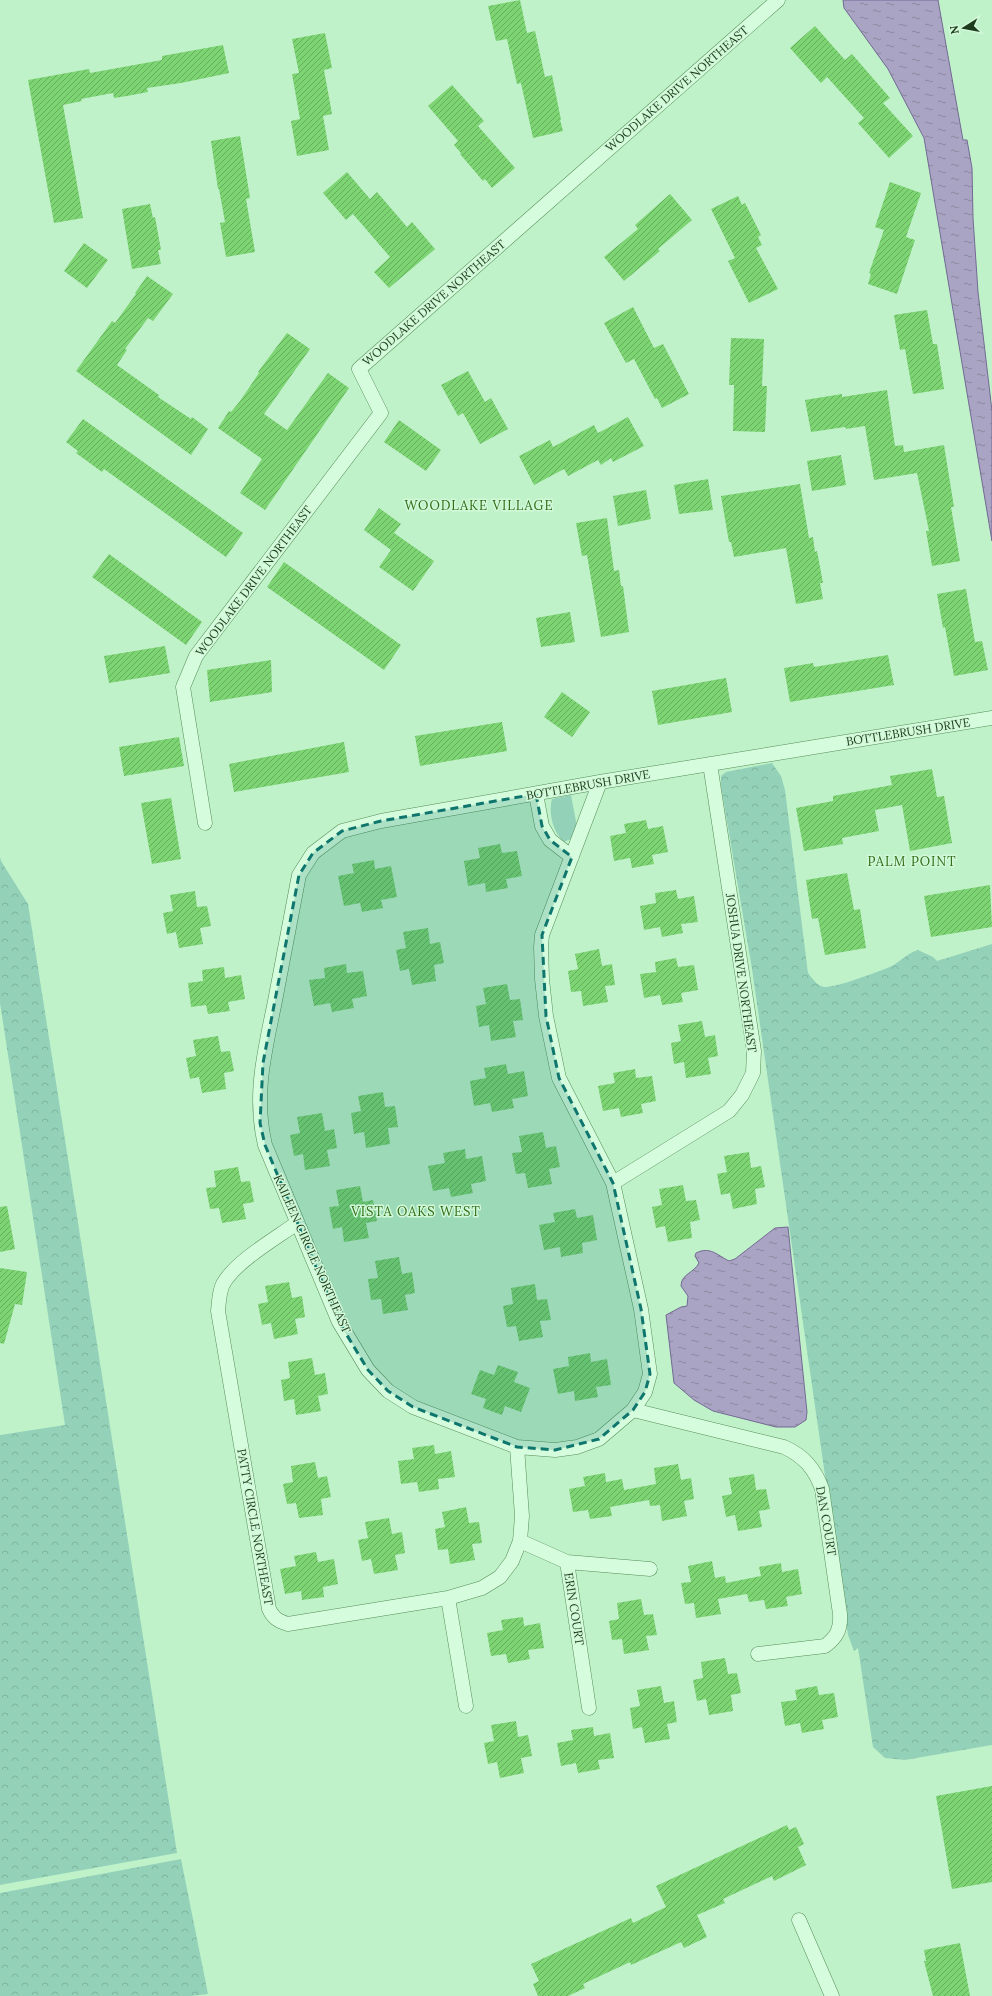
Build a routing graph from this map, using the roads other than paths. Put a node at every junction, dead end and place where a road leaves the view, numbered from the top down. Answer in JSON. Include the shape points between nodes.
{"nodes":[{"id":1,"x":778,"y":0,"type":"edge"},
{"id":2,"x":992,"y":718,"type":"edge"},
{"id":3,"x":710,"y":764,"type":"junction"},
{"id":4,"x":600,"y":782,"type":"junction"},
{"id":5,"x":536,"y":794,"type":"junction"},
{"id":6,"x":205,"y":823,"type":"dead end"},
{"id":7,"x":572,"y":856,"type":"junction"},
{"id":8,"x":281,"y":970,"type":"joint"},
{"id":9,"x":613,"y":1183,"type":"junction"},
{"id":10,"x":297,"y":1224,"type":"junction"},
{"id":11,"x":633,"y":1410,"type":"junction"},
{"id":12,"x":517,"y":1447,"type":"junction"},
{"id":13,"x":520,"y":1541,"type":"junction"},
{"id":14,"x":567,"y":1562,"type":"junction"},
{"id":15,"x":650,"y":1569,"type":"dead end"},
{"id":16,"x":448,"y":1598,"type":"junction"},
{"id":17,"x":758,"y":1654,"type":"dead end"},
{"id":18,"x":466,"y":1706,"type":"dead end"},
{"id":19,"x":589,"y":1708,"type":"dead end"},
{"id":20,"x":799,"y":1920,"type":"dead end"},
{"id":21,"x":832,"y":1996,"type":"edge"}],
"edges":[{"from":1,"to":6,"type":"street","name":"WOODLAKE DRIVE NORTHEAST","via":[[359,369],[381,413],[196,656],[183,687]]},
{"from":2,"to":3,"type":"street","name":"BOTTLEBRUSH DRIVE"},
{"from":3,"to":4,"type":"street","name":"BOTTLEBRUSH DRIVE"},
{"from":3,"to":9,"type":"street","name":"JOSHUA DRIVE NORTHEAST","via":[[754,1051],[752,1073],[742,1095],[730,1111]]},
{"from":4,"to":5,"type":"street","name":"BOTTLEBRUSH DRIVE"},
{"from":4,"to":7,"type":"street","name":"KAILEEN CIRCLE NORTHEAST"},
{"from":5,"to":7,"type":"street","via":[[542,826],[550,840]]},
{"from":5,"to":8,"type":"street","name":"BOTTLEBRUSH DRIVE","via":[[342,831],[313,853],[299,875]]},
{"from":7,"to":9,"type":"street","name":"KAILEEN CIRCLE NORTHEAST","via":[[542,935],[542,979],[546,1016],[559,1078]]},
{"from":8,"to":10,"type":"street","name":"KAILEEN CIRCLE NORTHEAST","via":[[263,1063],[259,1100],[260,1123],[265,1145]]},
{"from":9,"to":11,"type":"street","name":"KAILEEN CIRCLE NORTHEAST","via":[[641,1309],[650,1374],[645,1392]]},
{"from":10,"to":12,"type":"street","name":"KAILEEN CIRCLE NORTHEAST","via":[[339,1322],[368,1370],[388,1390],[413,1407]]},
{"from":10,"to":16,"type":"street","name":"PATTY CIRCLE NORTHEAST","via":[[238,1266],[222,1285],[218,1311],[269,1609],[273,1617],[288,1624]]},
{"from":11,"to":12,"type":"street","name":"KAILEEN CIRCLE NORTHEAST","via":[[599,1439],[577,1447],[555,1450]]},
{"from":11,"to":17,"type":"street","name":"DAN COURT","via":[[784,1447],[806,1460],[818,1478],[822,1489],[840,1614],[839,1629],[833,1640],[825,1646]]},
{"from":12,"to":13,"type":"street","name":"PATTY CIRCLE NORTHEAST","via":[[522,1516]]},
{"from":13,"to":14,"type":"street","name":"ERIN COURT"},
{"from":13,"to":16,"type":"street","name":"PATTY CIRCLE NORTHEAST","via":[[512,1561],[500,1577],[482,1588]]},
{"from":14,"to":15,"type":"street"},
{"from":14,"to":19,"type":"street","name":"ERIN COURT"},
{"from":16,"to":18,"type":"street"},
{"from":20,"to":21,"type":"street"}]}
